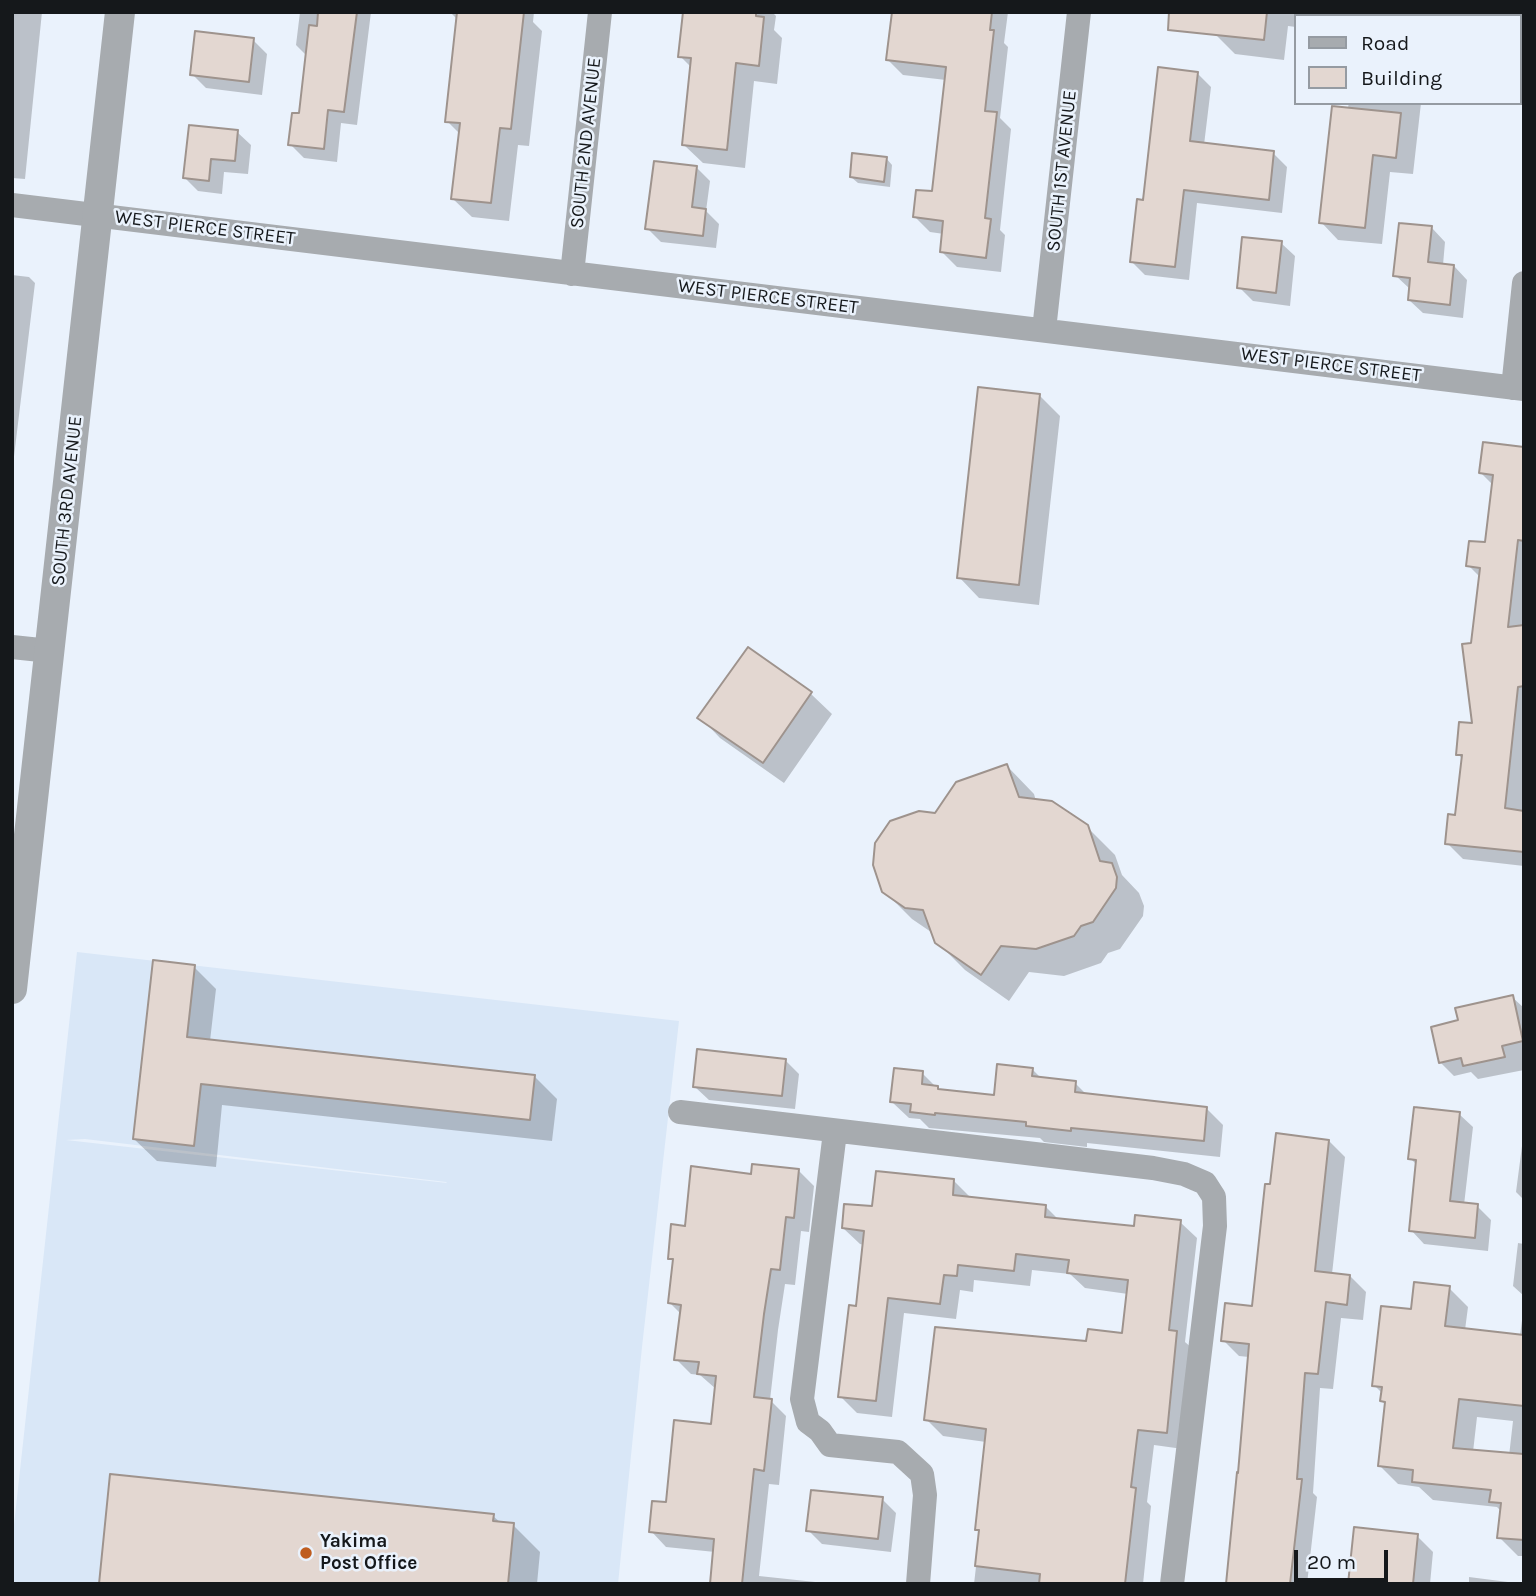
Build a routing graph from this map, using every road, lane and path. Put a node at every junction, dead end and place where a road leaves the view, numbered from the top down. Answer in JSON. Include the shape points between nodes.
{"nodes":[{"id":1,"x":120,"y":12,"type":"edge"},
{"id":2,"x":600,"y":12,"type":"edge"},
{"id":3,"x":1079,"y":12,"type":"edge"},
{"id":4,"x":12,"y":205,"type":"edge"},
{"id":5,"x":99,"y":215,"type":"junction"},
{"id":6,"x":572,"y":275,"type":"junction"},
{"id":7,"x":1524,"y":283,"type":"edge"},
{"id":8,"x":1044,"y":330,"type":"junction"},
{"id":9,"x":1518,"y":388,"type":"edge"},
{"id":10,"x":12,"y":647,"type":"edge"},
{"id":11,"x":50,"y":651,"type":"junction"},
{"id":12,"x":12,"y":989,"type":"edge"},
{"id":13,"x":680,"y":1112,"type":"dead end"},
{"id":14,"x":835,"y":1132,"type":"junction"},
{"id":15,"x":918,"y":1584,"type":"edge"},
{"id":16,"x":1172,"y":1584,"type":"edge"}],
"edges":[{"from":1,"to":5,"type":"street","name":"SOUTH 3RD AVENUE"},
{"from":2,"to":6,"type":"street","name":"SOUTH 2ND AVENUE"},
{"from":3,"to":8,"type":"street","name":"SOUTH 1ST AVENUE"},
{"from":4,"to":5,"type":"street","name":"WEST PIERCE STREET"},
{"from":5,"to":6,"type":"street","name":"WEST PIERCE STREET"},
{"from":5,"to":11,"type":"street","name":"SOUTH 3RD AVENUE"},
{"from":6,"to":8,"type":"street","name":"WEST PIERCE STREET"},
{"from":7,"to":9,"type":"street"},
{"from":8,"to":9,"type":"street","name":"WEST PIERCE STREET"},
{"from":10,"to":11,"type":"street"},
{"from":11,"to":12,"type":"street","name":"SOUTH 3RD AVENUE"},
{"from":13,"to":14,"type":"street"},
{"from":14,"to":15,"type":"street","via":[[802,1399],[808,1422],[830,1445],[898,1452],[922,1474],[925,1495]]},
{"from":14,"to":16,"type":"street","via":[[1153,1168],[1205,1183],[1214,1197],[1215,1226]]}]}
